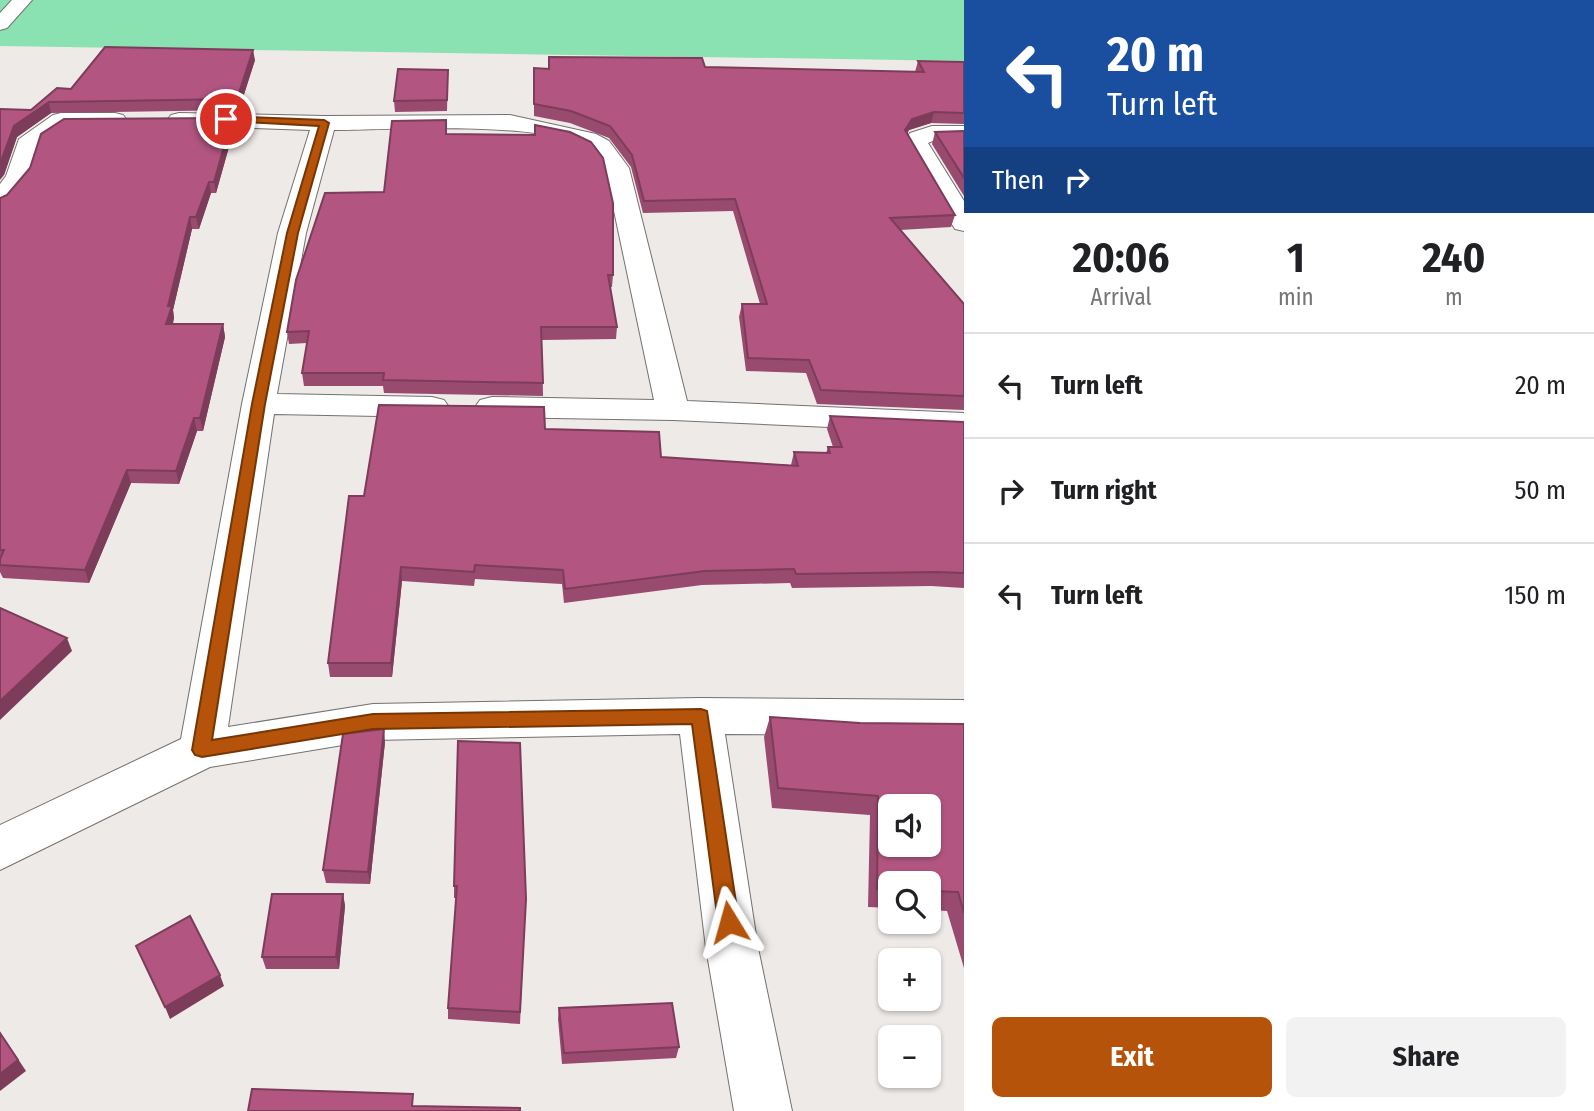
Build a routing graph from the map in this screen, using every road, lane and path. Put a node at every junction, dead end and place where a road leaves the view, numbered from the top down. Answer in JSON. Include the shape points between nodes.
{"nodes":[{"id":1,"x":23,"y":0,"type":"edge"},
{"id":2,"x":0,"y":24,"type":"edge"},
{"id":3,"x":324,"y":123,"type":"junction"},
{"id":4,"x":964,"y":133,"type":"edge"},
{"id":5,"x":0,"y":200,"type":"edge"},
{"id":6,"x":964,"y":223,"type":"edge"},
{"id":7,"x":259,"y":404,"type":"junction"},
{"id":8,"x":673,"y":410,"type":"junction"},
{"id":9,"x":964,"y":423,"type":"edge"},
{"id":10,"x":701,"y":716,"type":"junction"},
{"id":11,"x":964,"y":718,"type":"edge"},
{"id":12,"x":202,"y":750,"type":"junction"},
{"id":13,"x":0,"y":848,"type":"edge"},
{"id":14,"x":763,"y":1111,"type":"edge"}],
"edges":[{"from":1,"to":2,"type":"street"},
{"from":3,"to":5,"type":"street","via":[[61,120],[31,139],[18,178]]},
{"from":3,"to":7,"type":"street","via":[[292,233]]},
{"from":3,"to":8,"type":"street","via":[[510,122],[559,131],[601,146],[617,168]]},
{"from":4,"to":6,"type":"street","via":[[932,133],[916,143]]},
{"from":7,"to":8,"type":"street"},
{"from":7,"to":12,"type":"street"},
{"from":8,"to":9,"type":"street"},
{"from":10,"to":11,"type":"street"},
{"from":10,"to":12,"type":"street","via":[[373,722]]},
{"from":10,"to":14,"type":"street","via":[[732,948]]},
{"from":12,"to":13,"type":"street"}]}
